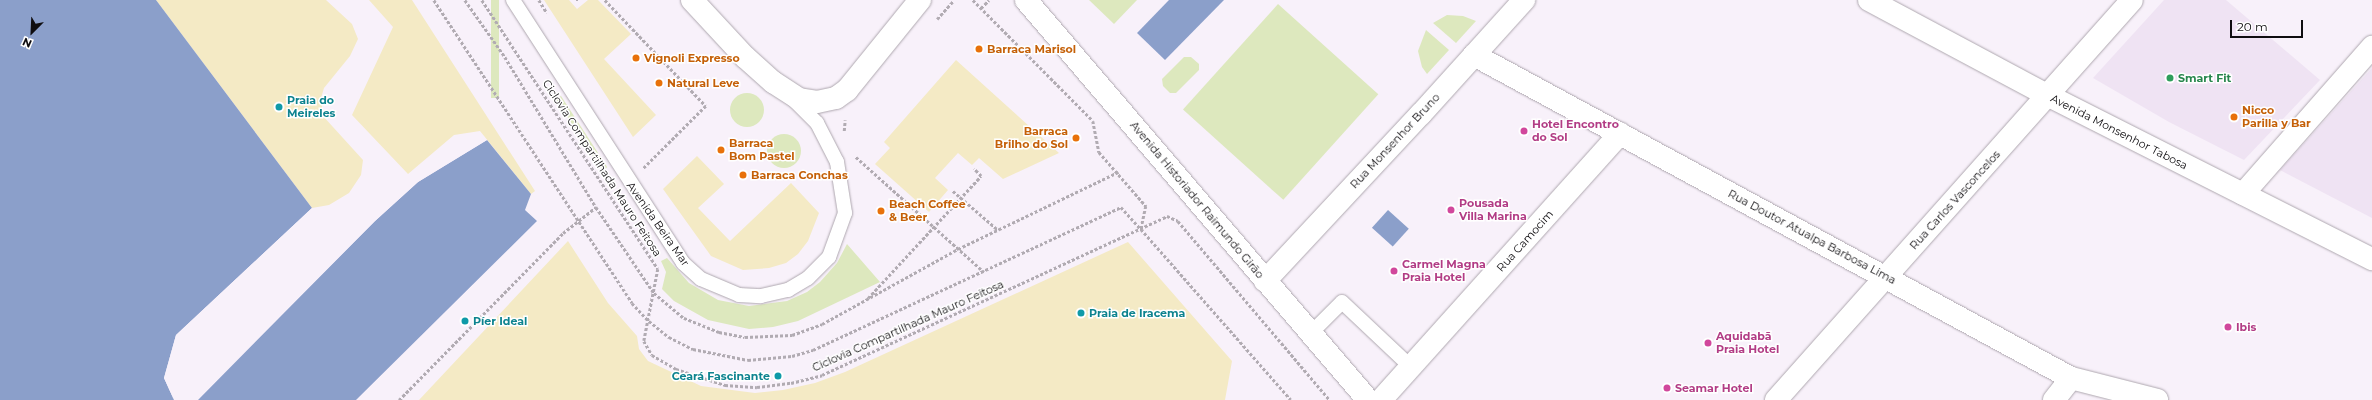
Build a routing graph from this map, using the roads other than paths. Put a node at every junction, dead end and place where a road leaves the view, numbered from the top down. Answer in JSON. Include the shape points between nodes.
{"nodes":[{"id":1,"x":513,"y":0,"type":"edge"},
{"id":2,"x":692,"y":0,"type":"edge"},
{"id":3,"x":920,"y":0,"type":"edge"},
{"id":4,"x":1026,"y":0,"type":"edge"},
{"id":5,"x":1524,"y":0,"type":"edge"},
{"id":6,"x":1869,"y":0,"type":"edge"},
{"id":7,"x":2132,"y":0,"type":"edge"},
{"id":8,"x":2372,"y":47,"type":"edge"},
{"id":9,"x":1474,"y":55,"type":"junction"},
{"id":10,"x":785,"y":92,"type":"junction"},
{"id":11,"x":2048,"y":96,"type":"junction"},
{"id":12,"x":1620,"y":134,"type":"junction"},
{"id":13,"x":2244,"y":194,"type":"junction"},
{"id":14,"x":2372,"y":259,"type":"edge"},
{"id":15,"x":1886,"y":277,"type":"junction"},
{"id":16,"x":1265,"y":281,"type":"junction"},
{"id":17,"x":1310,"y":334,"type":"junction"},
{"id":18,"x":1411,"y":367,"type":"junction"},
{"id":19,"x":2071,"y":378,"type":"junction"},
{"id":20,"x":1368,"y":400,"type":"edge"},
{"id":21,"x":1381,"y":400,"type":"edge"},
{"id":22,"x":1776,"y":400,"type":"edge"},
{"id":23,"x":2054,"y":400,"type":"edge"},
{"id":24,"x":2157,"y":400,"type":"edge"}],
"edges":[{"from":1,"to":10,"type":"lane","name":"Avenida Beira Mar","via":[[683,263],[701,279],[739,295],[760,296],[788,290],[808,278],[828,257],[845,213],[842,181],[827,140],[817,123]]},
{"from":2,"to":10,"type":"main road","name":"Avenida Beira Mar","via":[[745,57]]},
{"from":3,"to":10,"type":"main road","via":[[847,90],[836,98],[818,102],[799,99]]},
{"from":4,"to":16,"type":"main road","name":"Avenida Historiador Raimundo Girão"},
{"from":5,"to":9,"type":"main road","name":"Rua Monsenhor Bruno"},
{"from":6,"to":11,"type":"main road","name":"Avenida Monsenhor Tabosa"},
{"from":7,"to":11,"type":"main road","name":"Rua Carlos Vasconcelos"},
{"from":8,"to":13,"type":"main road"},
{"from":9,"to":12,"type":"main road","name":"Rua Doutor Atualpa Barbosa Lima"},
{"from":9,"to":16,"type":"main road","name":"Rua Monsenhor Bruno"},
{"from":11,"to":13,"type":"main road","name":"Avenida Monsenhor Tabosa"},
{"from":11,"to":15,"type":"main road","name":"Rua Carlos Vasconcelos"},
{"from":12,"to":15,"type":"main road","name":"Rua Doutor Atualpa Barbosa Lima"},
{"from":12,"to":18,"type":"main road","name":"Rua Camocim"},
{"from":13,"to":14,"type":"main road","name":"Avenida Monsenhor Tabosa"},
{"from":15,"to":19,"type":"main road","name":"Rua Doutor Atualpa Barbosa Lima"},
{"from":15,"to":22,"type":"main road","name":"Rua Carlos Vasconcelos"},
{"from":16,"to":17,"type":"main road","name":"Avenida Historiador Raimundo Girão"},
{"from":17,"to":18,"type":"lane","via":[[1342,302]]},
{"from":17,"to":20,"type":"main road","name":"Avenida Historiador Raimundo Girão"},
{"from":18,"to":21,"type":"main road","name":"Rua Camocim"},
{"from":19,"to":23,"type":"main road"},
{"from":19,"to":24,"type":"main road","name":"Rua Doutor Atualpa Barbosa Lima"}]}
